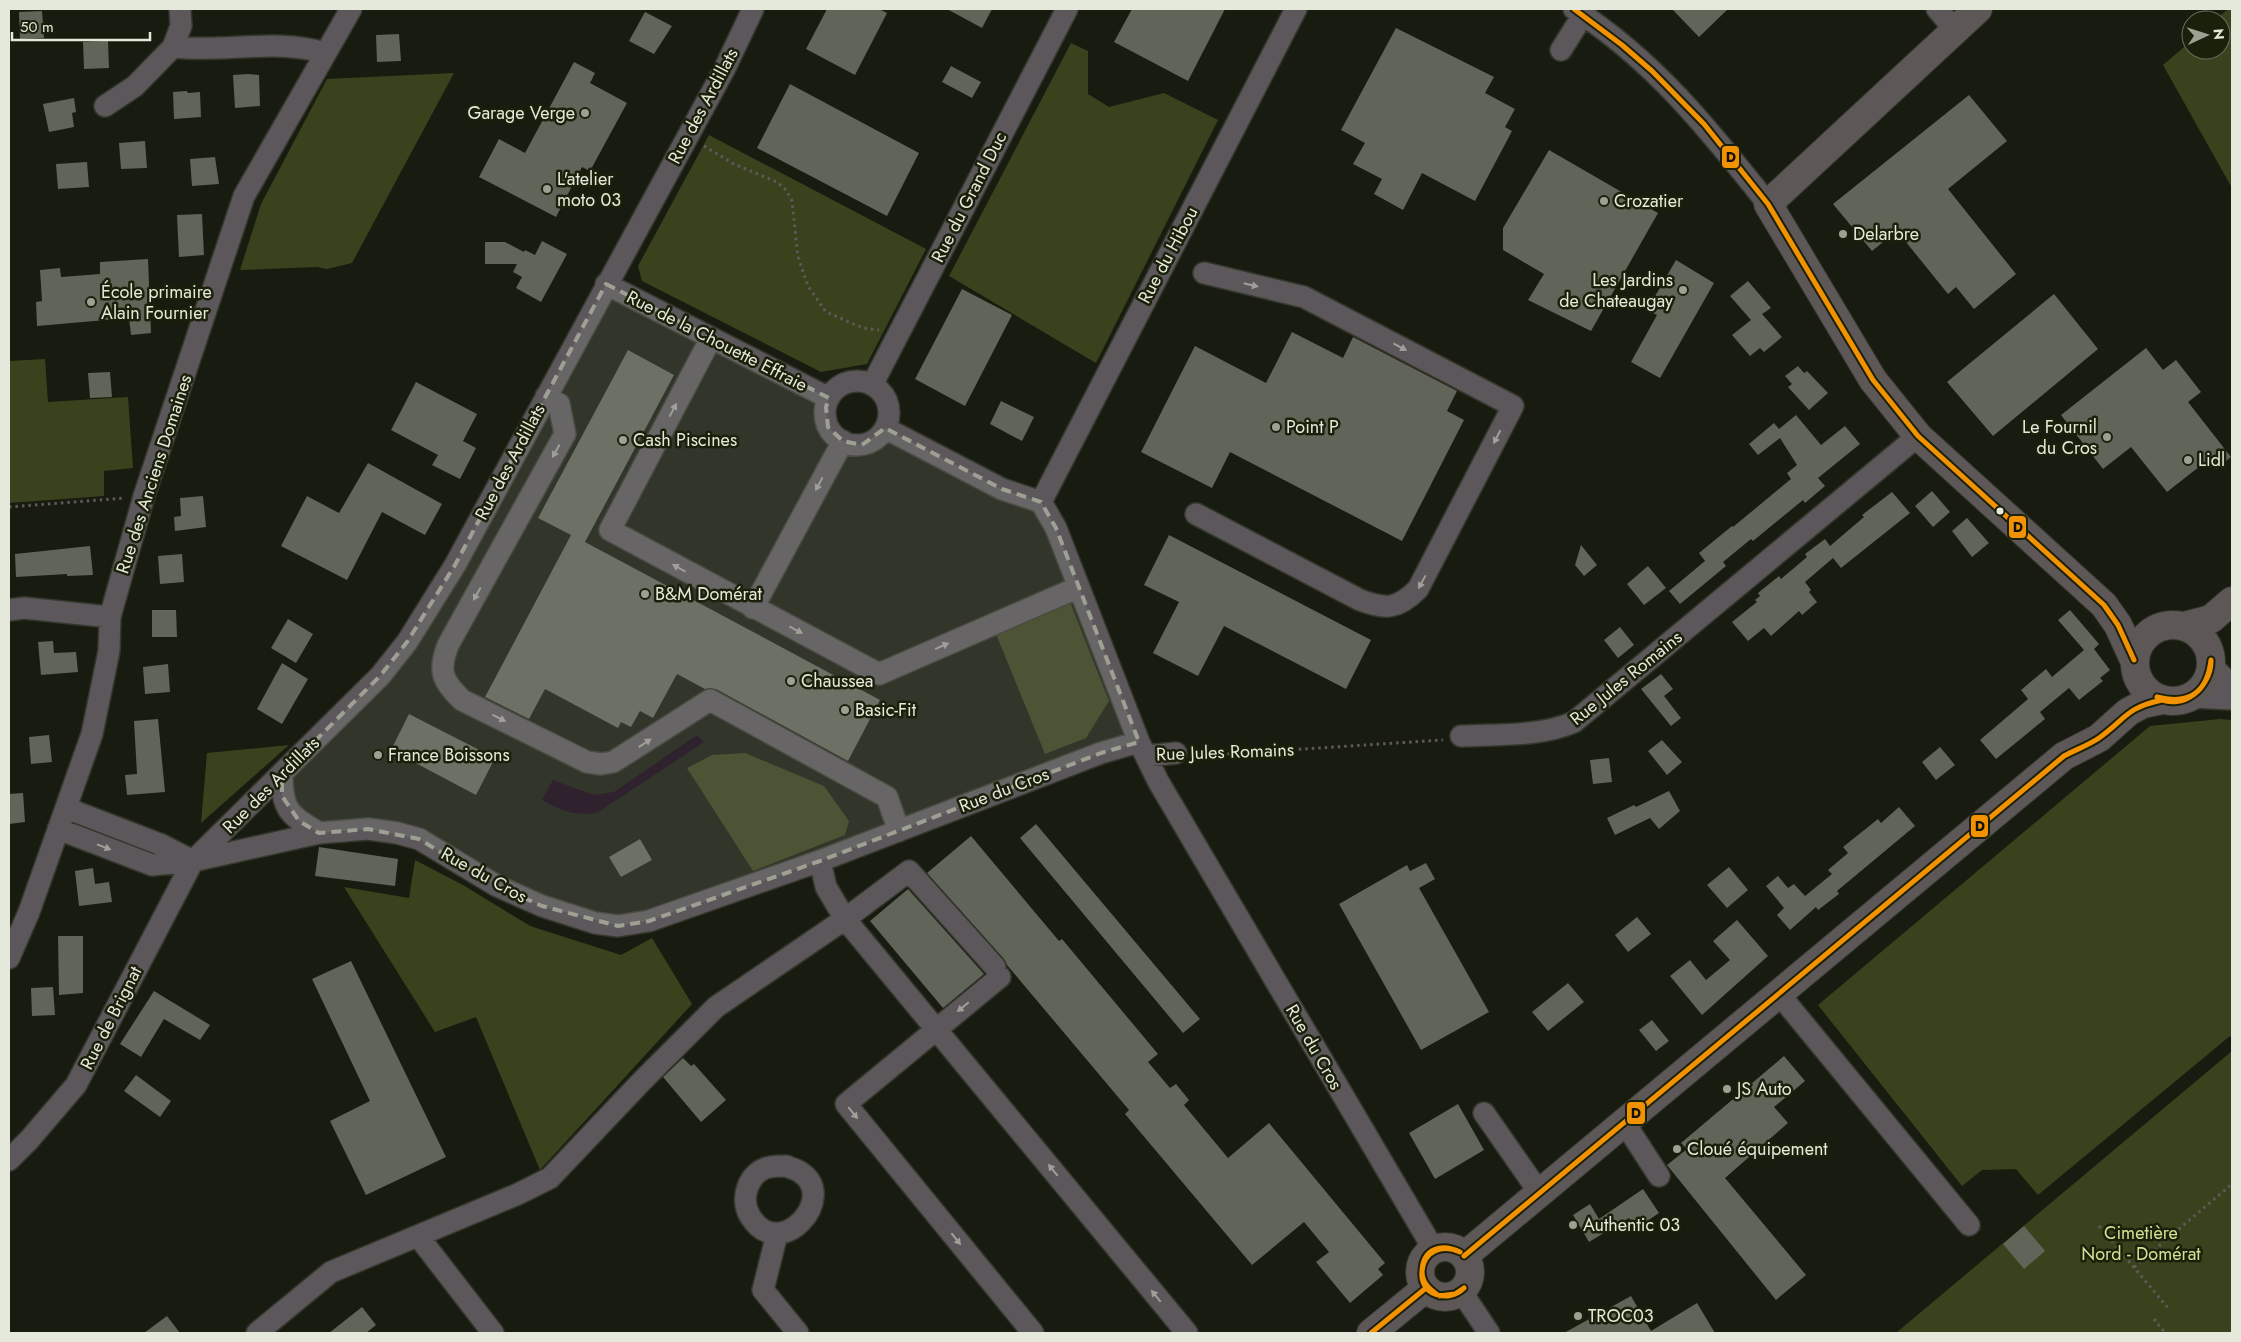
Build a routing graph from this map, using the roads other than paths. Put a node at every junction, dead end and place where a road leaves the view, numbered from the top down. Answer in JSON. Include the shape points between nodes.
{"nodes":[{"id":1,"x":180,"y":9,"type":"edge"},
{"id":2,"x":351,"y":9,"type":"edge"},
{"id":3,"x":754,"y":9,"type":"edge"},
{"id":4,"x":1067,"y":9,"type":"edge"},
{"id":5,"x":1296,"y":9,"type":"edge"},
{"id":6,"x":1937,"y":9,"type":"edge"},
{"id":7,"x":1978,"y":9,"type":"edge"},
{"id":8,"x":1578,"y":12,"type":"edge"},
{"id":9,"x":1955,"y":30,"type":"junction"},
{"id":10,"x":173,"y":47,"type":"junction"},
{"id":11,"x":1561,"y":50,"type":"dead end"},
{"id":12,"x":325,"y":53,"type":"junction"},
{"id":13,"x":105,"y":106,"type":"dead end"},
{"id":14,"x":1768,"y":204,"type":"junction"},
{"id":15,"x":1204,"y":273,"type":"dead end"},
{"id":16,"x":606,"y":284,"type":"junction"},
{"id":17,"x":711,"y":338,"type":"junction"},
{"id":18,"x":872,"y":385,"type":"junction"},
{"id":19,"x":546,"y":396,"type":"junction"},
{"id":20,"x":829,"y":398,"type":"junction"},
{"id":21,"x":885,"y":428,"type":"junction"},
{"id":22,"x":1918,"y":436,"type":"junction"},
{"id":23,"x":843,"y":442,"type":"junction"},
{"id":24,"x":1041,"y":502,"type":"junction"},
{"id":25,"x":1196,"y":514,"type":"dead end"},
{"id":26,"x":1079,"y":586,"type":"junction"},
{"id":27,"x":2232,"y":601,"type":"edge"},
{"id":28,"x":2104,"y":605,"type":"junction"},
{"id":29,"x":753,"y":608,"type":"junction"},
{"id":30,"x":9,"y":610,"type":"edge"},
{"id":31,"x":110,"y":617,"type":"junction"},
{"id":32,"x":2174,"y":626,"type":"junction"},
{"id":33,"x":2232,"y":626,"type":"edge"},
{"id":34,"x":2211,"y":663,"type":"junction"},
{"id":35,"x":2136,"y":668,"type":"junction"},
{"id":36,"x":2232,"y":686,"type":"edge"},
{"id":37,"x":2190,"y":697,"type":"junction"},
{"id":38,"x":2232,"y":699,"type":"edge"},
{"id":39,"x":2162,"y":700,"type":"junction"},
{"id":40,"x":1460,"y":736,"type":"road end"},
{"id":41,"x":1143,"y":749,"type":"junction"},
{"id":42,"x":1176,"y":753,"type":"road end"},
{"id":43,"x":2064,"y":756,"type":"junction"},
{"id":44,"x":282,"y":774,"type":"junction"},
{"id":45,"x":66,"y":808,"type":"junction"},
{"id":46,"x":58,"y":829,"type":"junction"},
{"id":47,"x":899,"y":831,"type":"junction"},
{"id":48,"x":319,"y":833,"type":"junction"},
{"id":49,"x":193,"y":861,"type":"junction"},
{"id":50,"x":820,"y":861,"type":"junction"},
{"id":51,"x":845,"y":919,"type":"junction"},
{"id":52,"x":10,"y":951,"type":"edge"},
{"id":53,"x":1779,"y":994,"type":"junction"},
{"id":54,"x":937,"y":1029,"type":"junction"},
{"id":55,"x":1484,"y":1113,"type":"dead end"},
{"id":56,"x":1624,"y":1122,"type":"junction"},
{"id":57,"x":9,"y":1160,"type":"edge"},
{"id":58,"x":1659,"y":1176,"type":"dead end"},
{"id":59,"x":1539,"y":1192,"type":"junction"},
{"id":60,"x":1969,"y":1225,"type":"dead end"},
{"id":61,"x":777,"y":1234,"type":"dead end"},
{"id":62,"x":418,"y":1236,"type":"junction"},
{"id":63,"x":1434,"y":1250,"type":"junction"},
{"id":64,"x":1464,"y":1256,"type":"junction"},
{"id":65,"x":1426,"y":1288,"type":"junction"},
{"id":66,"x":1461,"y":1292,"type":"junction"},
{"id":67,"x":257,"y":1333,"type":"edge"},
{"id":68,"x":493,"y":1333,"type":"edge"},
{"id":69,"x":798,"y":1333,"type":"edge"},
{"id":70,"x":1033,"y":1333,"type":"edge"},
{"id":71,"x":1187,"y":1333,"type":"edge"},
{"id":72,"x":1371,"y":1333,"type":"edge"},
{"id":73,"x":1489,"y":1333,"type":"edge"}],
"edges":[{"from":1,"to":10,"type":"street","via":[[181,26]]},
{"from":2,"to":12,"type":"street","name":"Rue des Anciens Domaines"},
{"from":3,"to":16,"type":"street","name":"Rue des Ardillats"},
{"from":4,"to":18,"type":"street","name":"Rue du Grand Duc"},
{"from":5,"to":24,"type":"street","name":"Rue du Hibou"},
{"from":6,"to":9,"type":"street"},
{"from":7,"to":9,"type":"main road"},
{"from":8,"to":11,"type":"street"},
{"from":8,"to":14,"type":"street","via":[[1652,70],[1704,124]]},
{"from":9,"to":14,"type":"main road"},
{"from":10,"to":12,"type":"street","via":[[197,50],[290,46]]},
{"from":10,"to":13,"type":"street","via":[[135,86]]},
{"from":12,"to":31,"type":"street","name":"Rue des Anciens Domaines","via":[[244,196],[195,374],[144,496]]},
{"from":14,"to":22,"type":"main road","via":[[1873,380]]},
{"from":15,"to":25,"type":"street","one_way":true,"via":[[1304,297],[1513,406],[1418,589],[1406,601],[1395,606],[1375,606],[1360,600]]},
{"from":16,"to":17,"type":"street","name":"Rue de la Chouette Effraie"},
{"from":16,"to":19,"type":"street","name":"Rue des Ardillats"},
{"from":17,"to":20,"type":"street","name":"Rue de la Chouette Effraie"},
{"from":29,"to":17,"type":"street","one_way":true,"via":[[610,530]]},
{"from":18,"to":20,"type":"street","via":[[853,381],[835,390]]},
{"from":18,"to":21,"type":"street","via":[[880,391],[888,409]]},
{"from":19,"to":44,"type":"street","name":"Rue des Ardillats","via":[[455,564],[408,642],[380,676]]},
{"from":19,"to":47,"type":"street","one_way":true,"via":[[559,404],[566,434],[448,645],[442,661],[443,676],[448,686],[462,700],[587,762],[600,764],[613,762],[631,752],[710,700],[887,797]]},
{"from":20,"to":23,"type":"street","via":[[826,408],[828,427]]},
{"from":21,"to":23,"type":"street","via":[[871,442]]},
{"from":21,"to":24,"type":"street","via":[[1002,489]]},
{"from":22,"to":28,"type":"main road"},
{"from":22,"to":40,"type":"street","name":"Rue Jules Romains","via":[[1574,722],[1562,728],[1542,731]]},
{"from":23,"to":29,"type":"street","one_way":true},
{"from":24,"to":26,"type":"street","via":[[1056,528]]},
{"from":29,"to":26,"type":"street","one_way":true,"via":[[879,674]]},
{"from":26,"to":41,"type":"street"},
{"from":27,"to":32,"type":"main road","via":[[2211,620]]},
{"from":28,"to":32,"type":"main road","via":[[2126,615]]},
{"from":28,"to":35,"type":"main road","via":[[2118,625]]},
{"from":30,"to":31,"type":"street","via":[[24,608]]},
{"from":31,"to":45,"type":"street","name":"Rue des Anciens Domaines","via":[[109,651],[92,734]]},
{"from":32,"to":34,"type":"main road","via":[[2195,631],[2204,639]]},
{"from":32,"to":35,"type":"main road","via":[[2152,630],[2143,638],[2137,648]]},
{"from":33,"to":34,"type":"main road","via":[[2224,633]]},
{"from":34,"to":36,"type":"street"},
{"from":34,"to":37,"type":"main road","via":[[2205,684]]},
{"from":35,"to":39,"type":"main road","via":[[2142,687]]},
{"from":35,"to":43,"type":"main road","via":[[2119,701],[2086,726]]},
{"from":37,"to":38,"type":"street"},
{"from":37,"to":39,"type":"main road","via":[[2181,701]]},
{"from":39,"to":43,"type":"main road","via":[[2143,704],[2128,712],[2099,738]]},
{"from":41,"to":42,"type":"street","name":"Rue Jules Romains"},
{"from":41,"to":47,"type":"street","name":"Rue du Cros","via":[[1101,753]]},
{"from":41,"to":63,"type":"street","name":"Rue du Cros","via":[[1163,789]]},
{"from":43,"to":53,"type":"main road"},
{"from":44,"to":48,"type":"street","via":[[282,796],[288,810]]},
{"from":44,"to":49,"type":"street","name":"Rue des Ardillats"},
{"from":45,"to":46,"type":"street","name":"Rue des Anciens Domaines"},
{"from":45,"to":49,"type":"street","via":[[162,845]]},
{"from":46,"to":49,"type":"street","name":"Rue du Cros","one_way":true,"via":[[152,865]]},
{"from":46,"to":52,"type":"street","name":"Rue des Anciens Domaines","via":[[29,912]]},
{"from":47,"to":50,"type":"street","name":"Rue du Cros"},
{"from":48,"to":49,"type":"street","name":"Rue du Cros"},
{"from":48,"to":50,"type":"street","name":"Rue du Cros","via":[[368,829],[419,839],[497,886],[542,906],[595,923],[618,926],[648,921]]},
{"from":49,"to":57,"type":"street","name":"Rue de Brignat","via":[[76,1085]]},
{"from":50,"to":51,"type":"street","via":[[826,887]]},
{"from":51,"to":54,"type":"street"},
{"from":51,"to":54,"type":"street","one_way":true,"via":[[909,871],[998,972]]},
{"from":51,"to":62,"type":"street","via":[[716,1007],[550,1178]]},
{"from":53,"to":56,"type":"main road"},
{"from":53,"to":60,"type":"street"},
{"from":54,"to":70,"type":"street","one_way":true,"via":[[846,1104]]},
{"from":71,"to":54,"type":"street","one_way":true},
{"from":55,"to":59,"type":"street"},
{"from":56,"to":58,"type":"street"},
{"from":56,"to":59,"type":"main road"},
{"from":59,"to":64,"type":"main road"},
{"from":61,"to":69,"type":"street","via":[[763,1290]]},
{"from":62,"to":67,"type":"street","via":[[331,1272]]},
{"from":62,"to":68,"type":"street"},
{"from":63,"to":64,"type":"main road","via":[[1450,1247]]},
{"from":63,"to":65,"type":"main road","via":[[1423,1260],[1421,1267]]},
{"from":64,"to":66,"type":"main road","via":[[1469,1262],[1470,1278]]},
{"from":65,"to":66,"type":"main road","via":[[1439,1296]]},
{"from":65,"to":72,"type":"main road"},
{"from":66,"to":73,"type":"street"}]}
